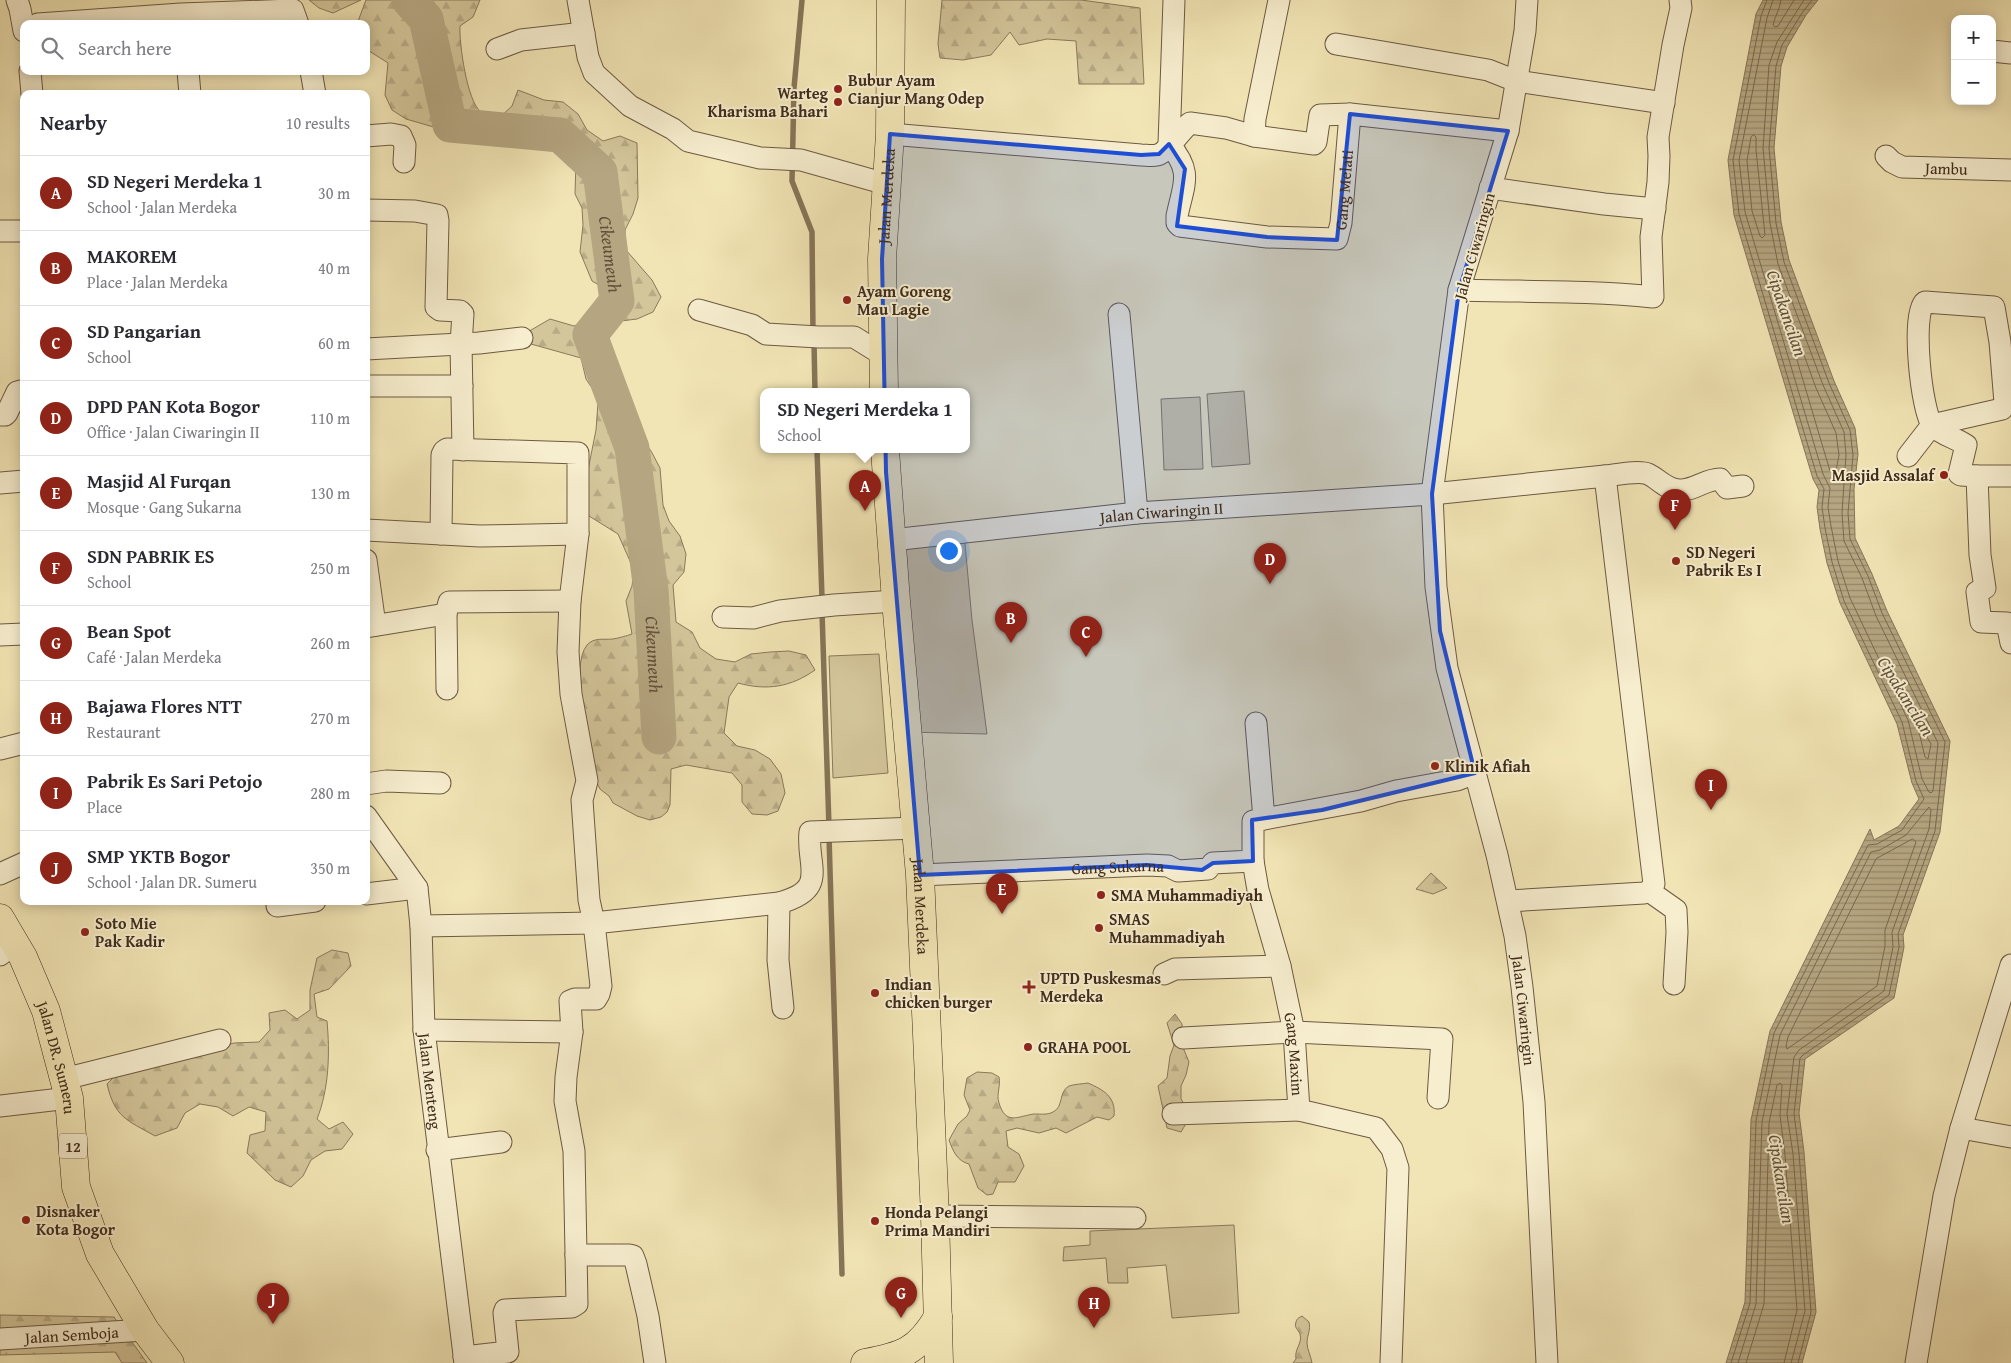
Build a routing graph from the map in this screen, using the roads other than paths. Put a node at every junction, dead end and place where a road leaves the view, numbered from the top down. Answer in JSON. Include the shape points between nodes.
{"nodes":[{"id":1,"x":17,"y":0,"type":"edge"},
{"id":2,"x":578,"y":0,"type":"edge"},
{"id":3,"x":892,"y":0,"type":"edge"},
{"id":4,"x":1174,"y":0,"type":"edge"},
{"id":5,"x":1279,"y":0,"type":"edge"},
{"id":6,"x":1527,"y":0,"type":"edge"},
{"id":7,"x":1680,"y":0,"type":"edge"},
{"id":8,"x":181,"y":19,"type":"edge"},
{"id":9,"x":25,"y":20,"type":"edge"},
{"id":10,"x":159,"y":20,"type":"edge"},
{"id":11,"x":297,"y":20,"type":"edge"},
{"id":12,"x":584,"y":33,"type":"junction"},
{"id":13,"x":1336,"y":44,"type":"dead end"},
{"id":14,"x":497,"y":49,"type":"dead end"},
{"id":15,"x":1996,"y":51,"type":"edge"},
{"id":16,"x":2011,"y":53,"type":"edge"},
{"id":17,"x":30,"y":75,"type":"edge"},
{"id":18,"x":188,"y":75,"type":"edge"},
{"id":19,"x":312,"y":75,"type":"edge"},
{"id":20,"x":1516,"y":80,"type":"junction"},
{"id":21,"x":32,"y":90,"type":"edge"},
{"id":22,"x":190,"y":90,"type":"edge"},
{"id":23,"x":314,"y":90,"type":"edge"},
{"id":24,"x":1664,"y":102,"type":"junction"},
{"id":25,"x":1350,"y":114,"type":"junction"},
{"id":26,"x":1508,"y":131,"type":"junction"},
{"id":27,"x":890,"y":134,"type":"junction"},
{"id":28,"x":370,"y":136,"type":"edge"},
{"id":29,"x":1254,"y":136,"type":"junction"},
{"id":30,"x":1170,"y":144,"type":"junction"},
{"id":31,"x":1886,"y":156,"type":"dead end"},
{"id":32,"x":404,"y":162,"type":"dead end"},
{"id":33,"x":2011,"y":170,"type":"edge"},
{"id":34,"x":886,"y":184,"type":"junction"},
{"id":35,"x":1490,"y":188,"type":"junction"},
{"id":36,"x":1654,"y":209,"type":"junction"},
{"id":37,"x":370,"y":210,"type":"edge"},
{"id":38,"x":0,"y":231,"type":"edge"},
{"id":39,"x":20,"y":231,"type":"edge"},
{"id":40,"x":1460,"y":290,"type":"junction"},
{"id":41,"x":699,"y":310,"type":"dead end"},
{"id":42,"x":1119,"y":314,"type":"dead end"},
{"id":43,"x":2005,"y":328,"type":"edge"},
{"id":44,"x":522,"y":338,"type":"dead end"},
{"id":45,"x":461,"y":344,"type":"junction"},
{"id":46,"x":370,"y":349,"type":"edge"},
{"id":47,"x":883,"y":355,"type":"junction"},
{"id":48,"x":370,"y":386,"type":"edge"},
{"id":49,"x":462,"y":386,"type":"junction"},
{"id":50,"x":884,"y":388,"type":"edge"},
{"id":51,"x":20,"y":391,"type":"edge"},
{"id":52,"x":0,"y":415,"type":"edge"},
{"id":53,"x":1932,"y":425,"type":"junction"},
{"id":54,"x":463,"y":450,"type":"junction"},
{"id":55,"x":886,"y":453,"type":"edge"},
{"id":56,"x":1908,"y":456,"type":"dead end"},
{"id":57,"x":1605,"y":476,"type":"junction"},
{"id":58,"x":1977,"y":476,"type":"junction"},
{"id":59,"x":2011,"y":476,"type":"edge"},
{"id":60,"x":20,"y":481,"type":"edge"},
{"id":61,"x":0,"y":483,"type":"edge"},
{"id":62,"x":1743,"y":486,"type":"dead end"},
{"id":63,"x":1432,"y":494,"type":"junction"},
{"id":64,"x":1137,"y":513,"type":"junction"},
{"id":65,"x":370,"y":530,"type":"edge"},
{"id":66,"x":442,"y":534,"type":"junction"},
{"id":67,"x":578,"y":534,"type":"junction"},
{"id":68,"x":892,"y":540,"type":"junction"},
{"id":69,"x":570,"y":601,"type":"junction"},
{"id":70,"x":896,"y":601,"type":"junction"},
{"id":71,"x":370,"y":613,"type":"edge"},
{"id":72,"x":446,"y":614,"type":"junction"},
{"id":73,"x":723,"y":617,"type":"dead end"},
{"id":74,"x":371,"y":626,"type":"edge"},
{"id":75,"x":20,"y":634,"type":"edge"},
{"id":76,"x":0,"y":635,"type":"edge"},
{"id":77,"x":2011,"y":643,"type":"edge"},
{"id":78,"x":447,"y":689,"type":"dead end"},
{"id":79,"x":1256,"y":723,"type":"dead end"},
{"id":80,"x":20,"y":744,"type":"edge"},
{"id":81,"x":0,"y":749,"type":"edge"},
{"id":82,"x":1475,"y":773,"type":"junction"},
{"id":83,"x":370,"y":783,"type":"edge"},
{"id":84,"x":440,"y":783,"type":"dead end"},
{"id":85,"x":1264,"y":819,"type":"junction"},
{"id":86,"x":370,"y":822,"type":"edge"},
{"id":87,"x":916,"y":828,"type":"junction"},
{"id":88,"x":1253,"y":861,"type":"junction"},
{"id":89,"x":20,"y":865,"type":"edge"},
{"id":90,"x":0,"y":874,"type":"edge"},
{"id":91,"x":920,"y":875,"type":"junction"},
{"id":92,"x":417,"y":888,"type":"junction"},
{"id":93,"x":1649,"y":891,"type":"junction"},
{"id":94,"x":370,"y":894,"type":"edge"},
{"id":95,"x":1508,"y":901,"type":"junction"},
{"id":96,"x":779,"y":903,"type":"junction"},
{"id":97,"x":285,"y":905,"type":"edge"},
{"id":98,"x":277,"y":906,"type":"dead end"},
{"id":99,"x":0,"y":918,"type":"edge"},
{"id":100,"x":594,"y":923,"type":"junction"},
{"id":101,"x":421,"y":926,"type":"junction"},
{"id":102,"x":7,"y":949,"type":"edge"},
{"id":103,"x":2010,"y":965,"type":"edge"},
{"id":104,"x":1280,"y":966,"type":"junction"},
{"id":105,"x":1164,"y":974,"type":"dead end"},
{"id":106,"x":1674,"y":984,"type":"dead end"},
{"id":107,"x":783,"y":1008,"type":"dead end"},
{"id":108,"x":424,"y":1030,"type":"junction"},
{"id":109,"x":572,"y":1032,"type":"junction"},
{"id":110,"x":1294,"y":1032,"type":"junction"},
{"id":111,"x":1183,"y":1038,"type":"dead end"},
{"id":112,"x":220,"y":1040,"type":"dead end"},
{"id":113,"x":67,"y":1088,"type":"junction"},
{"id":114,"x":1438,"y":1098,"type":"dead end"},
{"id":115,"x":0,"y":1106,"type":"edge"},
{"id":116,"x":1299,"y":1110,"type":"junction"},
{"id":117,"x":1174,"y":1114,"type":"dead end"},
{"id":118,"x":1961,"y":1128,"type":"junction"},
{"id":119,"x":2011,"y":1137,"type":"edge"},
{"id":120,"x":501,"y":1142,"type":"dead end"},
{"id":121,"x":437,"y":1150,"type":"junction"},
{"id":122,"x":935,"y":1216,"type":"junction"},
{"id":123,"x":1136,"y":1218,"type":"dead end"},
{"id":124,"x":576,"y":1255,"type":"junction"},
{"id":125,"x":938,"y":1316,"type":"junction"},
{"id":126,"x":145,"y":1330,"type":"junction"},
{"id":127,"x":0,"y":1339,"type":"edge"},
{"id":128,"x":464,"y":1360,"type":"edge"},
{"id":129,"x":170,"y":1363,"type":"edge"},
{"id":130,"x":655,"y":1363,"type":"edge"},
{"id":131,"x":865,"y":1363,"type":"edge"},
{"id":132,"x":939,"y":1363,"type":"edge"},
{"id":133,"x":1390,"y":1363,"type":"edge"},
{"id":134,"x":1546,"y":1363,"type":"edge"},
{"id":135,"x":1916,"y":1363,"type":"edge"}],
"edges":[{"from":1,"to":9,"type":"street"},
{"from":2,"to":12,"type":"street"},
{"from":3,"to":27,"type":"main road","name":"Jalan Merdeka"},
{"from":4,"to":30,"type":"street"},
{"from":5,"to":29,"type":"street"},
{"from":6,"to":20,"type":"street","name":"Jalan Ciwaringin"},
{"from":7,"to":24,"type":"street"},
{"from":8,"to":10,"type":"street"},
{"from":8,"to":11,"type":"street","via":[[293,10]]},
{"from":12,"to":14,"type":"street","via":[[521,40]]},
{"from":12,"to":34,"type":"street","via":[[594,73],[630,106],[673,129],[688,141],[760,158],[801,160]]},
{"from":13,"to":20,"type":"street","via":[[1488,70]]},
{"from":15,"to":16,"type":"street"},
{"from":17,"to":21,"type":"street"},
{"from":18,"to":22,"type":"street"},
{"from":19,"to":23,"type":"street"},
{"from":20,"to":24,"type":"street"},
{"from":20,"to":26,"type":"street","name":"Jalan Ciwaringin"},
{"from":24,"to":36,"type":"street","via":[[1658,137]]},
{"from":25,"to":26,"type":"street"},
{"from":25,"to":29,"type":"street","via":[[1320,115],[1314,144]]},
{"from":25,"to":30,"type":"street","name":"Gang Melati","via":[[1342,223],[1335,240],[1267,237],[1180,226],[1177,216],[1185,168]]},
{"from":26,"to":35,"type":"street","name":"Jalan Ciwaringin"},
{"from":27,"to":30,"type":"street","via":[[1140,155],[1159,154]]},
{"from":27,"to":34,"type":"main road","name":"Jalan Merdeka"},
{"from":28,"to":32,"type":"street","via":[[402,136]]},
{"from":29,"to":30,"type":"street","via":[[1194,123],[1186,126]]},
{"from":31,"to":33,"type":"street","name":"Jambu","via":[[1902,167]]},
{"from":34,"to":47,"type":"main road","name":"Jalan Merdeka","via":[[882,259]]},
{"from":35,"to":36,"type":"street"},
{"from":35,"to":40,"type":"street","name":"Jalan Ciwaringin"},
{"from":36,"to":40,"type":"street","via":[[1654,297],[1577,291]]},
{"from":37,"to":45,"type":"street","via":[[436,215],[436,307],[461,311]]},
{"from":38,"to":39,"type":"street"},
{"from":40,"to":63,"type":"street","name":"Jalan Ciwaringin"},
{"from":41,"to":47,"type":"street","via":[[752,325],[766,334],[854,337]]},
{"from":42,"to":64,"type":"street"},
{"from":43,"to":53,"type":"street","via":[[2005,403],[2002,409]]},
{"from":43,"to":53,"type":"street","via":[[1991,306],[1921,304],[1918,335],[1921,382]]},
{"from":44,"to":45,"type":"street"},
{"from":45,"to":46,"type":"street"},
{"from":45,"to":49,"type":"street"},
{"from":47,"to":50,"type":"main road","name":"Jalan Merdeka"},
{"from":48,"to":49,"type":"street"},
{"from":49,"to":54,"type":"street"},
{"from":51,"to":52,"type":"street","via":[[7,413]]},
{"from":53,"to":56,"type":"street"},
{"from":53,"to":58,"type":"street","via":[[1966,445],[1959,474]]},
{"from":54,"to":66,"type":"street","via":[[447,450],[442,455]]},
{"from":54,"to":67,"type":"street","via":[[578,453]]},
{"from":55,"to":68,"type":"main road","name":"Jalan Merdeka"},
{"from":57,"to":62,"type":"street","name":"Jalan Ciwaringin II","via":[[1643,472],[1672,489],[1682,490],[1715,479],[1720,479],[1727,488]]},
{"from":57,"to":63,"type":"street","name":"Jalan Ciwaringin II"},
{"from":57,"to":93,"type":"street","via":[[1654,876],[1654,884]]},
{"from":58,"to":59,"type":"street"},
{"from":58,"to":77,"type":"street","via":[[1980,555],[1985,588],[1978,592],[1981,622],[2007,623]]},
{"from":60,"to":61,"type":"street"},
{"from":63,"to":64,"type":"street","name":"Jalan Ciwaringin II"},
{"from":63,"to":82,"type":"street","name":"Jalan Ciwaringin","via":[[1440,631]]},
{"from":64,"to":68,"type":"street","name":"Jalan Ciwaringin II"},
{"from":65,"to":66,"type":"street"},
{"from":66,"to":67,"type":"street"},
{"from":67,"to":69,"type":"street"},
{"from":68,"to":70,"type":"main road","name":"Jalan Merdeka"},
{"from":69,"to":72,"type":"street","via":[[452,601]]},
{"from":69,"to":100,"type":"street","via":[[570,677],[587,781],[582,800],[589,900]]},
{"from":70,"to":73,"type":"street","via":[[834,604],[753,618]]},
{"from":70,"to":87,"type":"main road","name":"Jalan Merdeka"},
{"from":71,"to":74,"type":"street"},
{"from":72,"to":74,"type":"street"},
{"from":72,"to":78,"type":"street"},
{"from":75,"to":76,"type":"street"},
{"from":79,"to":85,"type":"street"},
{"from":80,"to":81,"type":"street"},
{"from":82,"to":85,"type":"street","via":[[1361,801]]},
{"from":82,"to":95,"type":"street","name":"Jalan Ciwaringin"},
{"from":83,"to":84,"type":"street"},
{"from":85,"to":88,"type":"street","via":[[1252,821]]},
{"from":86,"to":92,"type":"street","name":"Jalan Menteng"},
{"from":87,"to":91,"type":"main road","name":"Jalan Merdeka"},
{"from":87,"to":96,"type":"street","via":[[810,832],[813,866],[810,883],[800,896]]},
{"from":88,"to":91,"type":"street","name":"Gang Sukarna","via":[[1213,863],[1202,870],[1178,871],[1168,866],[1147,865]]},
{"from":88,"to":104,"type":"street","name":"Gang Maxim"},
{"from":89,"to":90,"type":"street"},
{"from":91,"to":122,"type":"main road","name":"Jalan Merdeka"},
{"from":92,"to":94,"type":"street"},
{"from":92,"to":101,"type":"street","name":"Jalan Menteng"},
{"from":93,"to":95,"type":"street"},
{"from":93,"to":106,"type":"street","via":[[1676,910]]},
{"from":95,"to":134,"type":"street","name":"Jalan Ciwaringin","via":[[1534,1102]]},
{"from":96,"to":100,"type":"street"},
{"from":96,"to":107,"type":"street","via":[[778,960]]},
{"from":97,"to":98,"type":"street"},
{"from":99,"to":102,"type":"main road","name":"Jalan DR. Sumeru","number":"12"},
{"from":100,"to":101,"type":"street"},
{"from":100,"to":109,"type":"street","via":[[599,994],[596,999],[570,1001]]},
{"from":101,"to":108,"type":"street","name":"Jalan Menteng"},
{"from":102,"to":113,"type":"main road","name":"Jalan DR. Sumeru","number":"12","via":[[23,957],[46,1011]]},
{"from":103,"to":118,"type":"street"},
{"from":104,"to":105,"type":"street","via":[[1176,969]]},
{"from":104,"to":110,"type":"street","name":"Gang Maxim"},
{"from":108,"to":109,"type":"street"},
{"from":108,"to":121,"type":"street","name":"Jalan Menteng"},
{"from":109,"to":124,"type":"street","via":[[565,1101],[574,1151]]},
{"from":110,"to":111,"type":"street"},
{"from":110,"to":114,"type":"street","via":[[1442,1039]]},
{"from":110,"to":116,"type":"street","name":"Gang Maxim"},
{"from":112,"to":113,"type":"street"},
{"from":113,"to":115,"type":"street"},
{"from":113,"to":126,"type":"main road","name":"Jalan DR. Sumeru","number":"12","via":[[76,1187],[100,1254]]},
{"from":116,"to":117,"type":"street"},
{"from":116,"to":133,"type":"street","name":"Gang Maxim","via":[[1376,1128],[1392,1149],[1398,1168]]},
{"from":118,"to":119,"type":"street"},
{"from":118,"to":135,"type":"street","via":[[1944,1196]]},
{"from":120,"to":121,"type":"street"},
{"from":121,"to":128,"type":"street","name":"Jalan Menteng"},
{"from":122,"to":123,"type":"street"},
{"from":122,"to":125,"type":"main road","name":"Jalan Merdeka"},
{"from":124,"to":128,"type":"street","via":[[575,1306],[505,1310],[508,1352]]},
{"from":124,"to":130,"type":"street","via":[[633,1256],[648,1316]]},
{"from":125,"to":131,"type":"main road","via":[[928,1334],[914,1348],[896,1357]]},
{"from":125,"to":132,"type":"main road","name":"Jalan Merdeka"},
{"from":126,"to":127,"type":"street","name":"Jalan Semboja"},
{"from":126,"to":129,"type":"main road","name":"Jalan DR. Sumeru","number":"12"}]}
